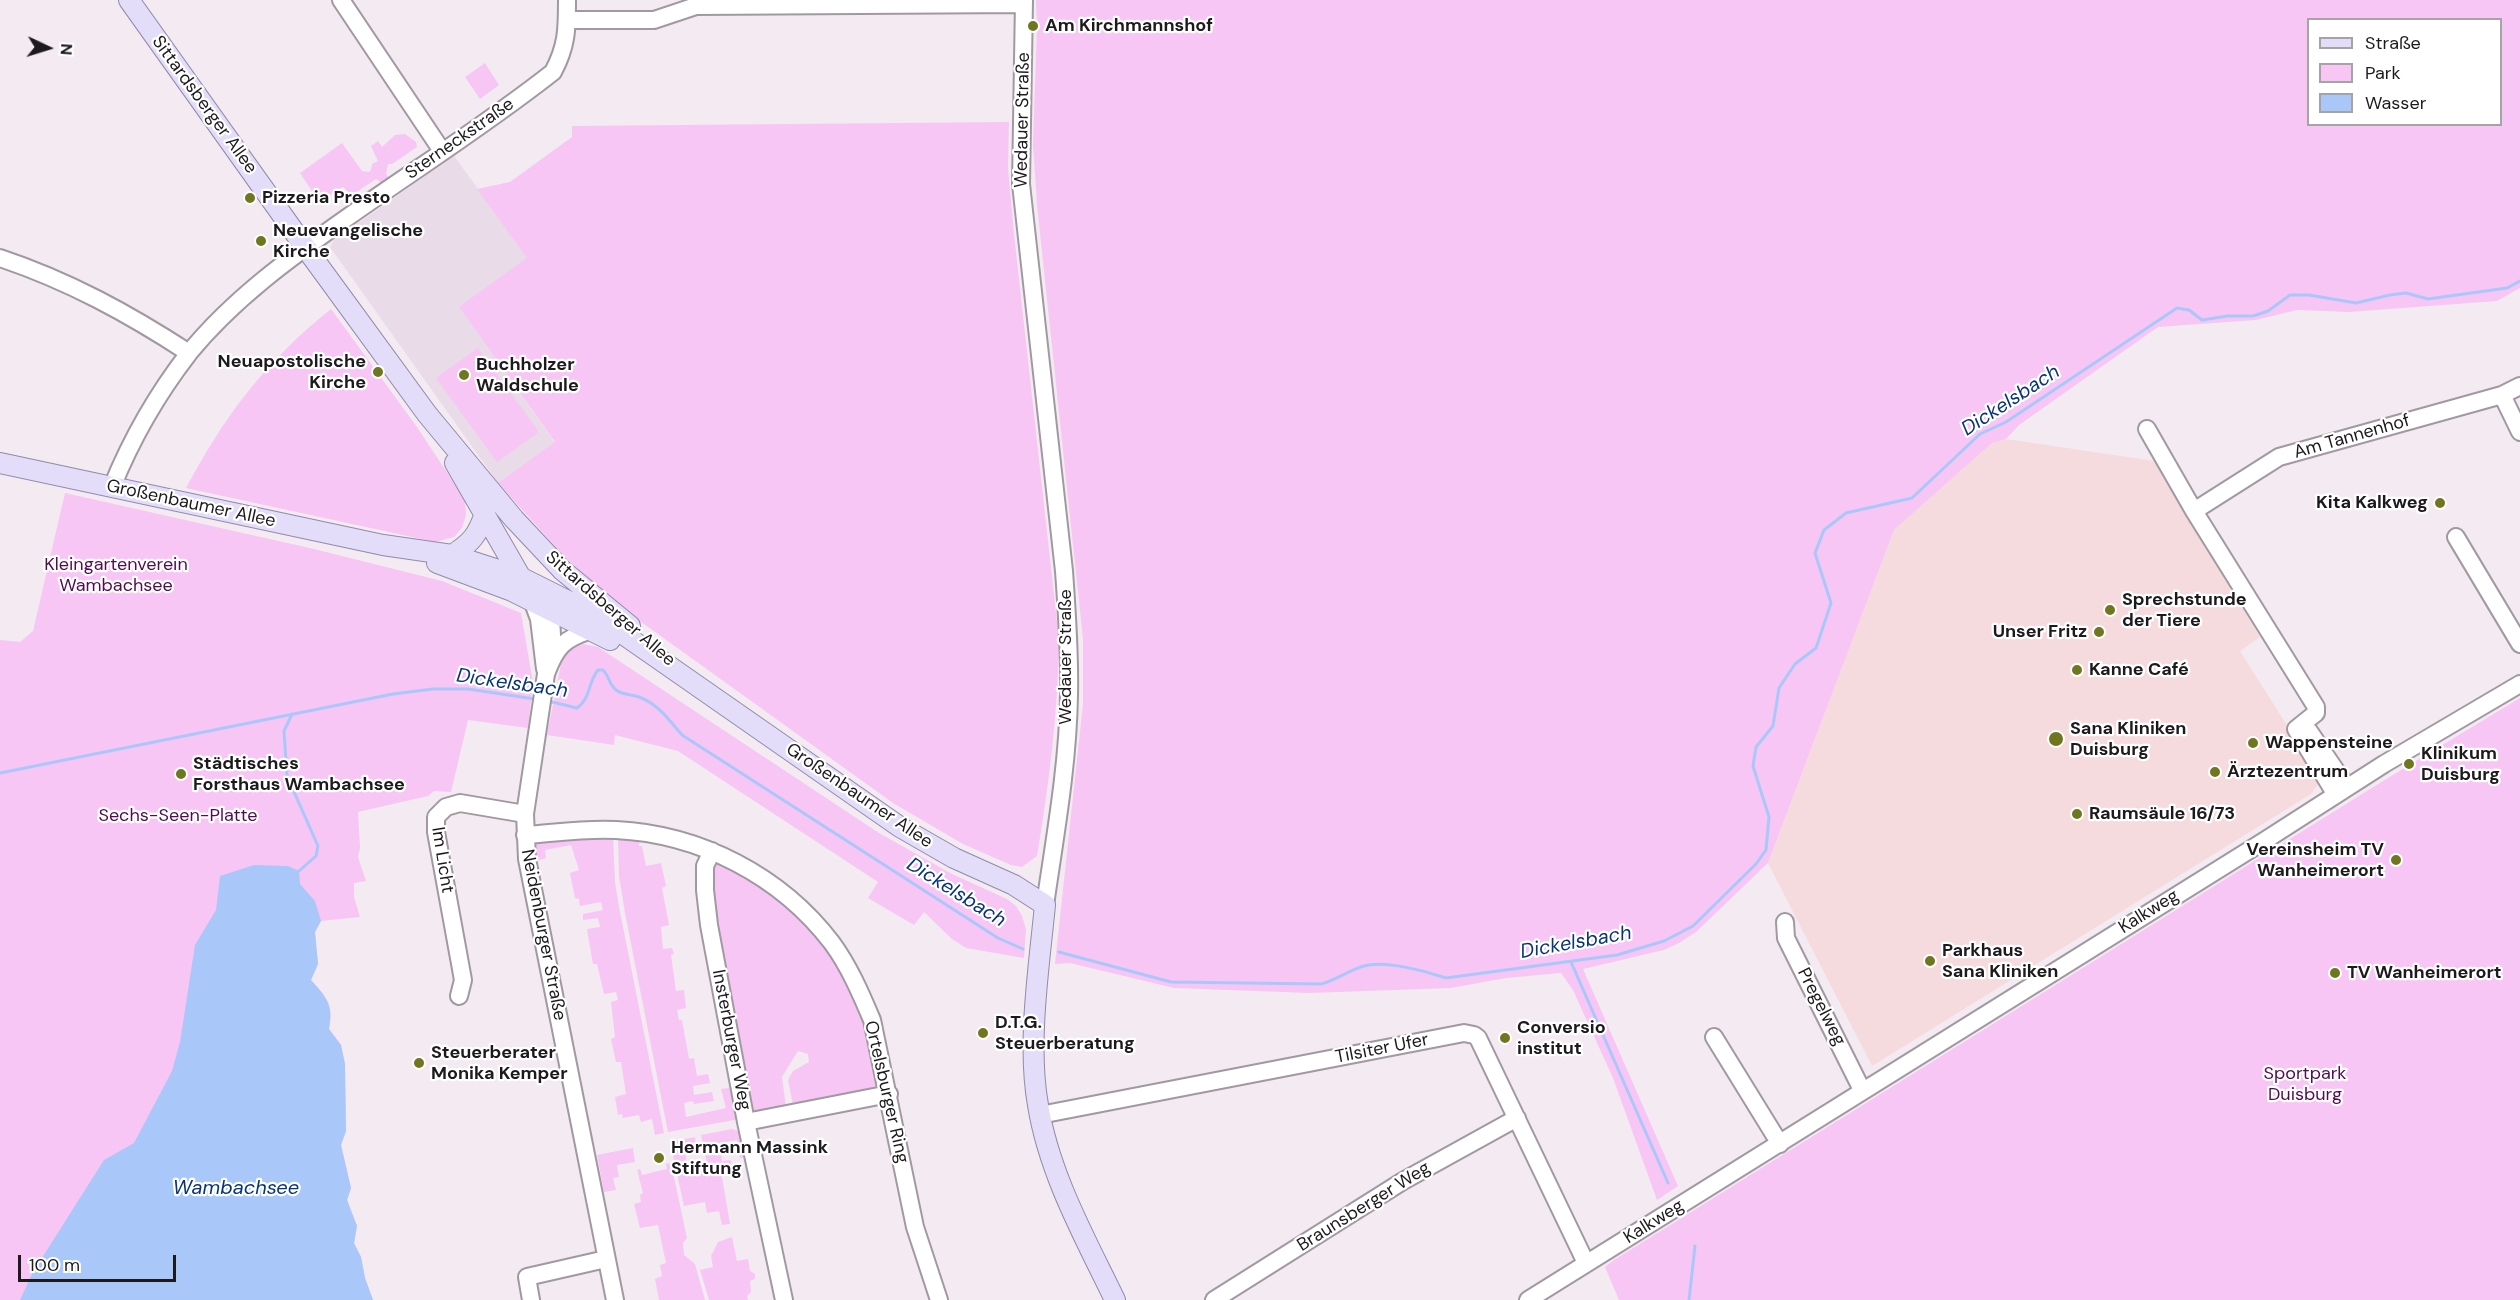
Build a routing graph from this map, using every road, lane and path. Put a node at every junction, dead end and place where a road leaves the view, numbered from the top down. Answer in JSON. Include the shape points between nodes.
{"nodes":[{"id":1,"x":129,"y":0,"type":"edge"},
{"id":2,"x":341,"y":0,"type":"edge"},
{"id":3,"x":567,"y":0,"type":"edge"},
{"id":4,"x":1024,"y":2,"type":"edge"},
{"id":5,"x":567,"y":20,"type":"junction"},
{"id":6,"x":442,"y":151,"type":"junction"},
{"id":7,"x":305,"y":248,"type":"junction"},
{"id":8,"x":0,"y":258,"type":"edge"},
{"id":9,"x":189,"y":353,"type":"junction"},
{"id":10,"x":2520,"y":386,"type":"edge"},
{"id":11,"x":2502,"y":395,"type":"junction"},
{"id":12,"x":427,"y":414,"type":"junction"},
{"id":13,"x":2146,"y":429,"type":"dead end"},
{"id":14,"x":2520,"y":432,"type":"edge"},
{"id":15,"x":0,"y":463,"type":"edge"},
{"id":16,"x":112,"y":487,"type":"junction"},
{"id":17,"x":2194,"y":511,"type":"junction"},
{"id":18,"x":485,"y":513,"type":"junction"},
{"id":19,"x":514,"y":519,"type":"junction"},
{"id":20,"x":2456,"y":537,"type":"dead end"},
{"id":21,"x":383,"y":545,"type":"junction"},
{"id":22,"x":452,"y":555,"type":"junction"},
{"id":23,"x":520,"y":577,"type":"junction"},
{"id":24,"x":540,"y":595,"type":"junction"},
{"id":25,"x":551,"y":609,"type":"junction"},
{"id":26,"x":592,"y":630,"type":"junction"},
{"id":27,"x":2520,"y":644,"type":"edge"},
{"id":28,"x":553,"y":653,"type":"junction"},
{"id":29,"x":681,"y":672,"type":"junction"},
{"id":30,"x":545,"y":681,"type":"junction"},
{"id":31,"x":2520,"y":684,"type":"edge"},
{"id":32,"x":2342,"y":791,"type":"junction"},
{"id":33,"x":525,"y":814,"type":"junction"},
{"id":34,"x":525,"y":835,"type":"junction"},
{"id":35,"x":712,"y":851,"type":"junction"},
{"id":36,"x":1046,"y":905,"type":"junction"},
{"id":37,"x":1785,"y":922,"type":"dead end"},
{"id":38,"x":459,"y":996,"type":"dead end"},
{"id":39,"x":1714,"y":1037,"type":"dead end"},
{"id":40,"x":1862,"y":1090,"type":"junction"},
{"id":41,"x":889,"y":1094,"type":"junction"},
{"id":42,"x":1040,"y":1115,"type":"junction"},
{"id":43,"x":1517,"y":1119,"type":"junction"},
{"id":44,"x":746,"y":1122,"type":"junction"},
{"id":45,"x":1780,"y":1144,"type":"junction"},
{"id":46,"x":606,"y":1259,"type":"junction"},
{"id":47,"x":1586,"y":1263,"type":"junction"},
{"id":48,"x":531,"y":1300,"type":"edge"},
{"id":49,"x":615,"y":1300,"type":"edge"},
{"id":50,"x":784,"y":1300,"type":"edge"},
{"id":51,"x":939,"y":1300,"type":"edge"},
{"id":52,"x":1115,"y":1300,"type":"edge"},
{"id":53,"x":1214,"y":1300,"type":"edge"},
{"id":54,"x":1528,"y":1300,"type":"edge"}],
"edges":[{"from":1,"to":7,"type":"main road","name":"Sittardsberger Allee"},
{"from":2,"to":6,"type":"street"},
{"from":3,"to":5,"type":"street","name":"Sterneckstraße"},
{"from":4,"to":5,"type":"street","via":[[696,6],[654,20]]},
{"from":4,"to":36,"type":"street","name":"Wedauer Straße","via":[[1021,184],[1064,571],[1070,696]]},
{"from":5,"to":6,"type":"street","name":"Sterneckstraße","via":[[564,53],[553,72]]},
{"from":6,"to":7,"type":"street","name":"Sterneckstraße"},
{"from":7,"to":9,"type":"street","name":"Sterneckstraße","via":[[261,281]]},
{"from":7,"to":12,"type":"main road","name":"Sittardsberger Allee"},
{"from":8,"to":9,"type":"street","via":[[83,290]]},
{"from":9,"to":16,"type":"street","name":"Sterneckstraße","via":[[124,457]]},
{"from":10,"to":11,"type":"street","name":"Am Tannenhof"},
{"from":11,"to":14,"type":"street"},
{"from":11,"to":17,"type":"street","name":"Am Tannenhof","via":[[2279,457]]},
{"from":12,"to":18,"type":"main road","name":"Sittardsberger Allee"},
{"from":12,"to":19,"type":"main road","name":"Sittardsberger Allee"},
{"from":13,"to":17,"type":"street"},
{"from":15,"to":16,"type":"main road","name":"Großenbaumer Allee"},
{"from":16,"to":21,"type":"main road","name":"Großenbaumer Allee"},
{"from":17,"to":32,"type":"street","via":[[2316,707],[2316,713],[2300,726]]},
{"from":18,"to":22,"type":"main road","via":[[469,545]]},
{"from":18,"to":23,"type":"main road","name":"Sittardsberger Allee"},
{"from":19,"to":24,"type":"main road","name":"Sittardsberger Allee","via":[[541,570]]},
{"from":19,"to":29,"type":"main road","name":"Sittardsberger Allee","via":[[562,570]]},
{"from":20,"to":27,"type":"street"},
{"from":21,"to":22,"type":"main road","name":"Großenbaumer Allee"},
{"from":21,"to":24,"type":"main road","name":"Großenbaumer Allee"},
{"from":22,"to":23,"type":"main road","name":"Großenbaumer Allee"},
{"from":23,"to":24,"type":"main road","name":"Großenbaumer Allee"},
{"from":24,"to":25,"type":"main road","name":"Großenbaumer Allee"},
{"from":24,"to":29,"type":"main road","name":"Großenbaumer Allee","via":[[620,632]]},
{"from":24,"to":30,"type":"street","name":"Neidenburger Straße"},
{"from":25,"to":26,"type":"main road","name":"Großenbaumer Allee"},
{"from":25,"to":28,"type":"street","name":"Neidenburger Straße"},
{"from":26,"to":28,"type":"street","via":[[576,635]]},
{"from":26,"to":29,"type":"main road","name":"Großenbaumer Allee","via":[[633,653]]},
{"from":28,"to":30,"type":"street","name":"Neidenburger Straße"},
{"from":29,"to":36,"type":"main road","name":"Großenbaumer Allee","via":[[900,827]]},
{"from":30,"to":33,"type":"street","name":"Neidenburger Straße"},
{"from":31,"to":32,"type":"street","name":"Kalkweg"},
{"from":32,"to":40,"type":"street","name":"Kalkweg"},
{"from":33,"to":34,"type":"street","name":"Neidenburger Straße"},
{"from":33,"to":38,"type":"street","name":"Im Licht","via":[[460,803],[446,807],[436,817],[463,980]]},
{"from":34,"to":35,"type":"street","name":"Ortelsburger Ring","via":[[616,830],[661,835]]},
{"from":34,"to":46,"type":"street","name":"Neidenburger Straße"},
{"from":35,"to":41,"type":"street","name":"Ortelsburger Ring","via":[[755,873],[776,889],[832,943],[872,1020]]},
{"from":35,"to":44,"type":"street","name":"Insterburger Weg","via":[[705,866],[705,890]]},
{"from":36,"to":42,"type":"main road","name":"Wedauer Straße","via":[[1034,1066]]},
{"from":37,"to":40,"type":"street","name":"Pregelweg","via":[[1786,938]]},
{"from":39,"to":45,"type":"street"},
{"from":40,"to":45,"type":"street","name":"Kalkweg"},
{"from":41,"to":44,"type":"street"},
{"from":41,"to":51,"type":"street","name":"Ortelsburger Ring","via":[[915,1227]]},
{"from":42,"to":43,"type":"street","name":"Tilsiter Ufer","via":[[1464,1033],[1478,1038]]},
{"from":42,"to":52,"type":"main road","name":"Wedauer Straße","via":[[1071,1209]]},
{"from":43,"to":47,"type":"street","name":"Tilsiter Ufer"},
{"from":43,"to":53,"type":"street","name":"Braunsberger Weg","via":[[1407,1179]]},
{"from":44,"to":50,"type":"street","name":"Insterburger Weg"},
{"from":45,"to":47,"type":"street","name":"Kalkweg"},
{"from":46,"to":48,"type":"street","via":[[527,1277]]},
{"from":46,"to":49,"type":"street","name":"Neidenburger Straße"},
{"from":47,"to":54,"type":"street","name":"Kalkweg"}]}
